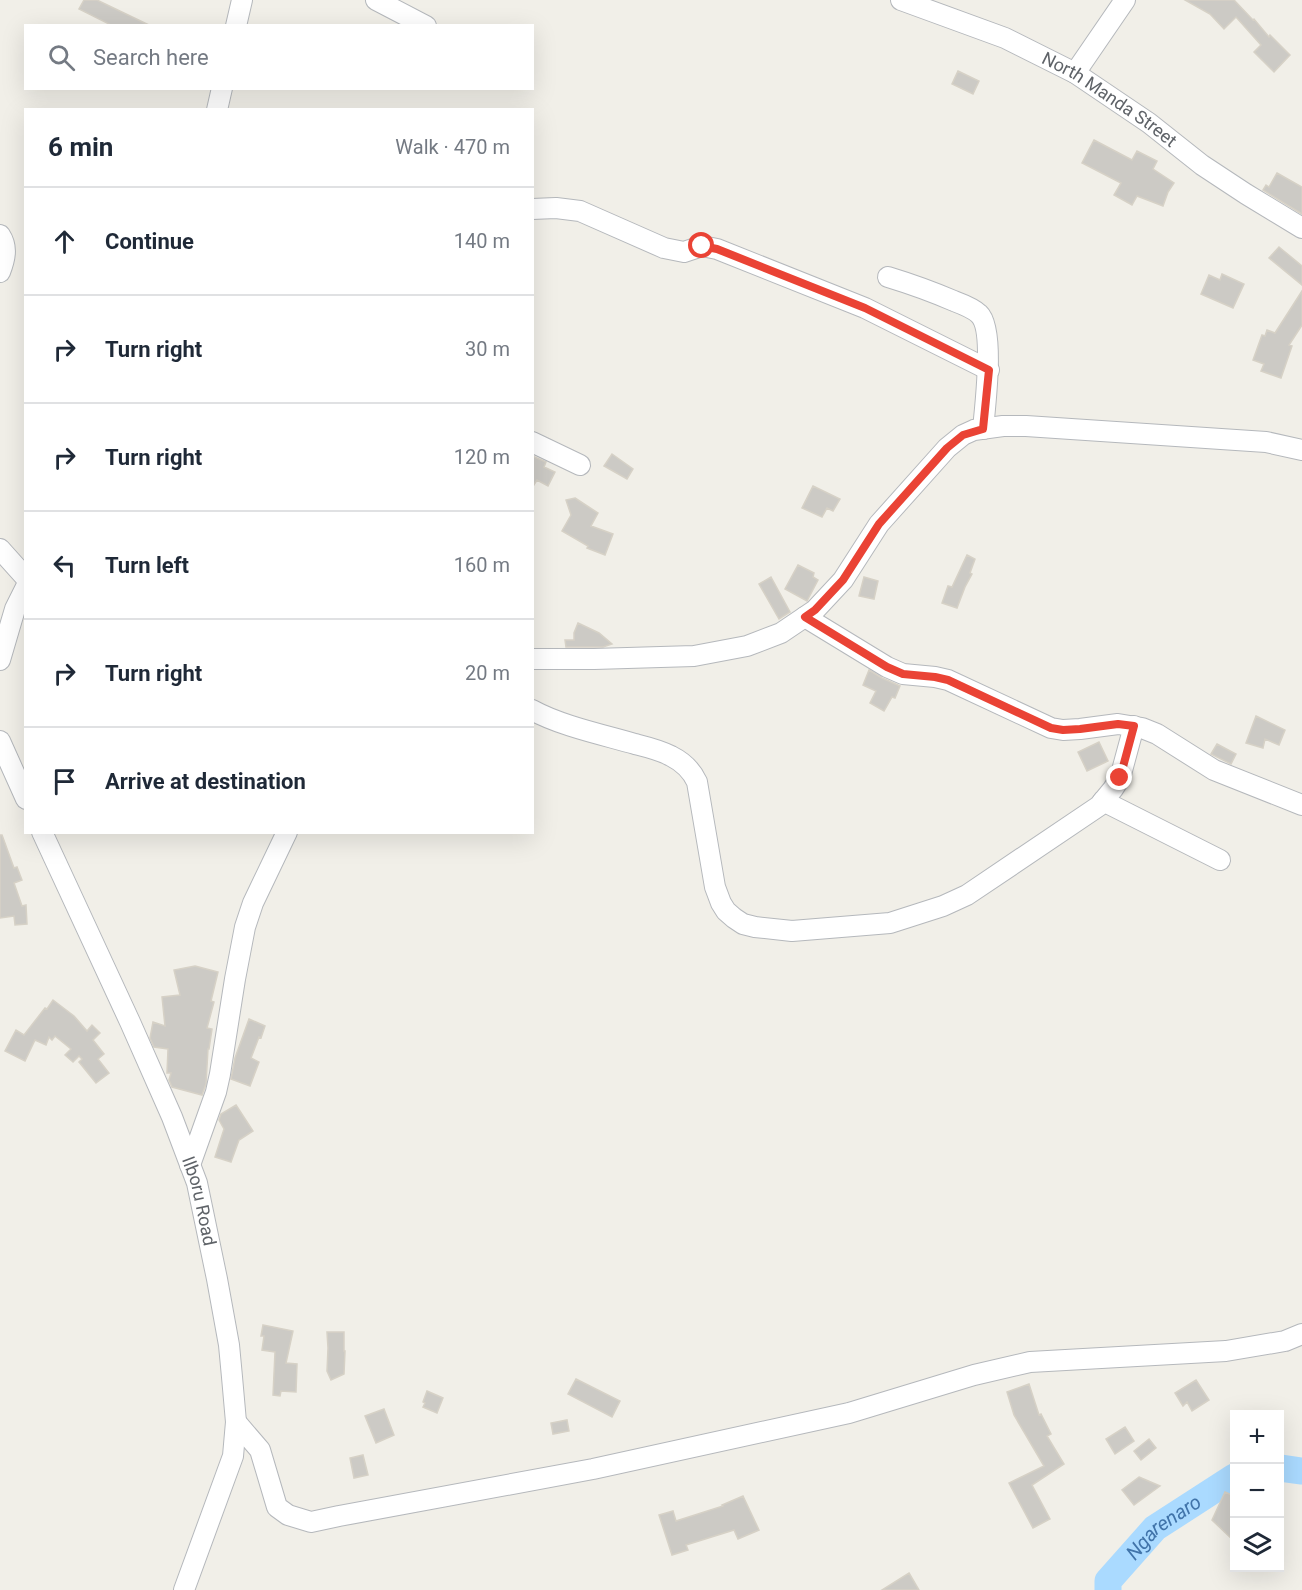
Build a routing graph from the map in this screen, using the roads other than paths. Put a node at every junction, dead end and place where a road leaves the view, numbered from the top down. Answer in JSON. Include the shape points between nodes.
{"nodes":[{"id":1,"x":242,"y":0,"type":"edge"},
{"id":2,"x":376,"y":0,"type":"edge"},
{"id":3,"x":901,"y":0,"type":"edge"},
{"id":4,"x":1125,"y":0,"type":"edge"},
{"id":5,"x":237,"y":24,"type":"edge"},
{"id":6,"x":422,"y":24,"type":"edge"},
{"id":7,"x":1075,"y":74,"type":"junction"},
{"id":8,"x":222,"y":90,"type":"edge"},
{"id":9,"x":217,"y":108,"type":"edge"},
{"id":10,"x":534,"y":209,"type":"edge"},
{"id":11,"x":1302,"y":228,"type":"edge"},
{"id":12,"x":0,"y":235,"type":"edge"},
{"id":13,"x":0,"y":272,"type":"edge"},
{"id":14,"x":888,"y":277,"type":"dead end"},
{"id":15,"x":989,"y":370,"type":"junction"},
{"id":16,"x":983,"y":429,"type":"junction"},
{"id":17,"x":534,"y":443,"type":"edge"},
{"id":18,"x":1302,"y":450,"type":"edge"},
{"id":19,"x":580,"y":465,"type":"dead end"},
{"id":20,"x":0,"y":549,"type":"edge"},
{"id":21,"x":24,"y":576,"type":"edge"},
{"id":22,"x":24,"y":591,"type":"edge"},
{"id":23,"x":805,"y":617,"type":"junction"},
{"id":24,"x":534,"y":659,"type":"edge"},
{"id":25,"x":0,"y":660,"type":"edge"},
{"id":26,"x":534,"y":711,"type":"edge"},
{"id":27,"x":1134,"y":726,"type":"junction"},
{"id":28,"x":0,"y":741,"type":"edge"},
{"id":29,"x":24,"y":795,"type":"edge"},
{"id":30,"x":1103,"y":801,"type":"junction"},
{"id":31,"x":1302,"y":805,"type":"edge"},
{"id":32,"x":43,"y":834,"type":"edge"},
{"id":33,"x":285,"y":834,"type":"edge"},
{"id":34,"x":1220,"y":860,"type":"dead end"},
{"id":35,"x":190,"y":1165,"type":"junction"},
{"id":36,"x":1302,"y":1335,"type":"edge"},
{"id":37,"x":236,"y":1422,"type":"junction"},
{"id":38,"x":184,"y":1590,"type":"edge"}],
"edges":[{"from":1,"to":5,"type":"street"},
{"from":2,"to":6,"type":"street"},
{"from":3,"to":7,"type":"street","name":"North Manda Street","via":[[1005,38]]},
{"from":4,"to":7,"type":"street"},
{"from":7,"to":11,"type":"street","name":"North Manda Street","via":[[1149,123],[1202,165]]},
{"from":8,"to":9,"type":"street"},
{"from":10,"to":15,"type":"street","via":[[580,211],[675,251],[702,246],[717,249],[865,308]]},
{"from":12,"to":13,"type":"street","via":[[6,257]]},
{"from":14,"to":15,"type":"street","via":[[978,313],[985,325]]},
{"from":15,"to":16,"type":"street"},
{"from":16,"to":18,"type":"street","via":[[1026,426],[1144,433],[1266,442]]},
{"from":16,"to":23,"type":"street","via":[[963,435],[947,448],[879,524],[843,580]]},
{"from":17,"to":19,"type":"street"},
{"from":20,"to":21,"type":"street"},
{"from":22,"to":25,"type":"street"},
{"from":23,"to":24,"type":"street","via":[[781,633],[747,646],[694,656]]},
{"from":23,"to":27,"type":"street","via":[[887,667],[903,674],[948,680],[1051,728]]},
{"from":26,"to":30,"type":"street","via":[[672,756],[693,773],[721,903],[734,918],[755,927],[792,931],[890,923],[943,906],[968,895]]},
{"from":27,"to":30,"type":"street","via":[[1120,778]]},
{"from":27,"to":31,"type":"street","via":[[1157,734],[1214,770]]},
{"from":28,"to":29,"type":"street"},
{"from":30,"to":34,"type":"street"},
{"from":32,"to":35,"type":"street","name":"Ilboru Road","via":[[172,1116]]},
{"from":33,"to":35,"type":"street","via":[[245,927],[216,1092]]},
{"from":35,"to":37,"type":"street","name":"Ilboru Road","via":[[218,1279]]},
{"from":36,"to":37,"type":"street","via":[[1226,1351],[1030,1362],[849,1413],[593,1469],[311,1522],[277,1507],[260,1450]]},
{"from":37,"to":38,"type":"street","name":"Ilboru Road","via":[[233,1456]]}]}
